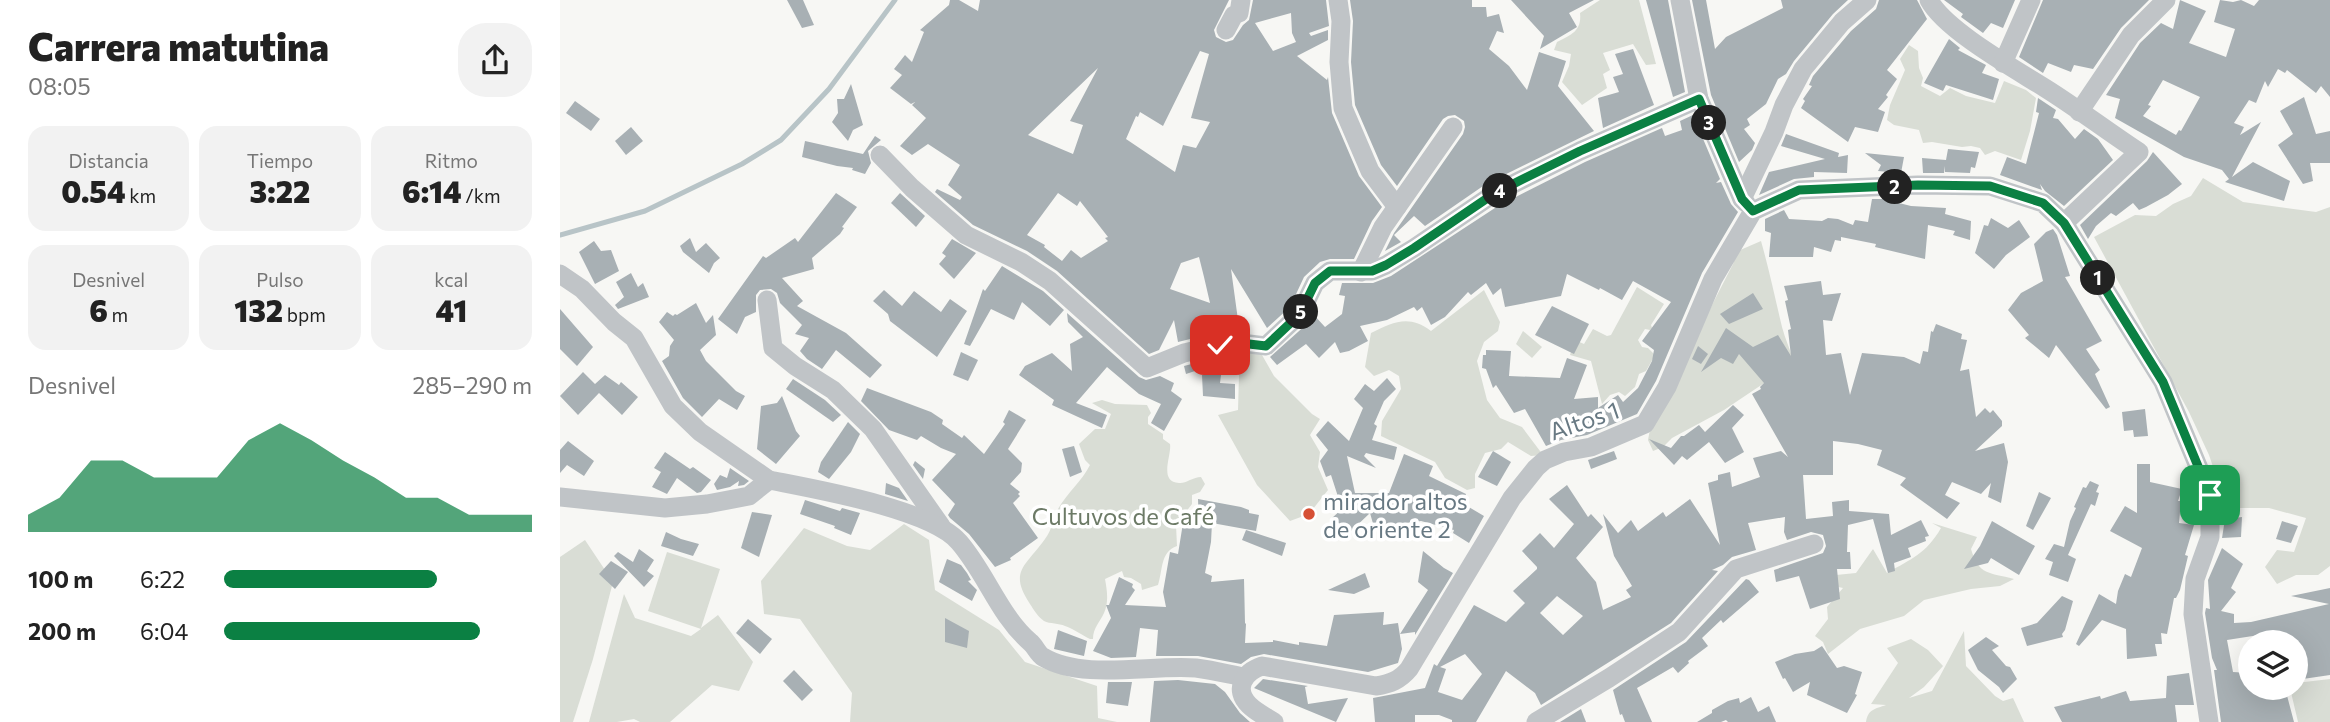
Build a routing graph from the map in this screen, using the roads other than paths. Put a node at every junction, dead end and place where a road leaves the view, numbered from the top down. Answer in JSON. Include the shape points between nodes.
{"nodes":[{"id":1,"x":1241,"y":0,"type":"edge"},
{"id":2,"x":1338,"y":0,"type":"edge"},
{"id":3,"x":1680,"y":0,"type":"edge"},
{"id":4,"x":1867,"y":0,"type":"edge"},
{"id":5,"x":1929,"y":0,"type":"edge"},
{"id":6,"x":2031,"y":0,"type":"edge"},
{"id":7,"x":2166,"y":0,"type":"edge"},
{"id":8,"x":1226,"y":30,"type":"dead end"},
{"id":9,"x":2003,"y":63,"type":"junction"},
{"id":10,"x":1699,"y":99,"type":"junction"},
{"id":11,"x":2079,"y":112,"type":"junction"},
{"id":12,"x":1453,"y":127,"type":"dead end"},
{"id":13,"x":880,"y":155,"type":"dead end"},
{"id":14,"x":1748,"y":205,"type":"junction"},
{"id":15,"x":1397,"y":207,"type":"junction"},
{"id":16,"x":2064,"y":223,"type":"junction"},
{"id":17,"x":1361,"y":272,"type":"junction"},
{"id":18,"x":560,"y":274,"type":"edge"},
{"id":19,"x":767,"y":300,"type":"dead end"},
{"id":20,"x":769,"y":480,"type":"junction"},
{"id":21,"x":560,"y":496,"type":"edge"},
{"id":22,"x":944,"y":529,"type":"junction"},
{"id":23,"x":1814,"y":544,"type":"dead end"},
{"id":24,"x":1243,"y":677,"type":"junction"},
{"id":25,"x":1274,"y":722,"type":"edge"},
{"id":26,"x":1536,"y":722,"type":"edge"},
{"id":27,"x":2209,"y":722,"type":"edge"}],
"edges":[{"from":1,"to":8,"type":"street","via":[[1239,13]]},
{"from":2,"to":15,"type":"street","via":[[1343,108],[1370,171]]},
{"from":3,"to":10,"type":"street"},
{"from":4,"to":14,"type":"street","name":"Altos 1","via":[[1802,69]]},
{"from":5,"to":9,"type":"street","via":[[1940,14]]},
{"from":6,"to":9,"type":"street"},
{"from":7,"to":11,"type":"street","via":[[2131,35]]},
{"from":9,"to":11,"type":"street"},
{"from":10,"to":14,"type":"street"},
{"from":10,"to":17,"type":"street","via":[[1519,181],[1405,254]]},
{"from":11,"to":16,"type":"street","via":[[2138,152]]},
{"from":12,"to":15,"type":"street"},
{"from":13,"to":17,"type":"street","via":[[966,235],[1049,281],[1147,368],[1184,353],[1232,342],[1266,346],[1300,314],[1315,283],[1330,271]]},
{"from":14,"to":16,"type":"street","via":[[1799,190],[1990,186],[2043,203]]},
{"from":14,"to":24,"type":"street","name":"Altos 1","via":[[1667,387],[1645,424],[1545,460],[1536,468],[1512,498],[1402,677],[1376,686],[1262,666]]},
{"from":15,"to":17,"type":"street"},
{"from":16,"to":27,"type":"street","via":[[2163,382],[2210,495],[2210,537],[2195,579],[2193,614]]},
{"from":18,"to":20,"type":"street","via":[[634,338],[673,406],[700,432]]},
{"from":19,"to":22,"type":"street","via":[[773,348],[833,390],[873,429]]},
{"from":20,"to":21,"type":"street","via":[[749,496],[665,508]]},
{"from":20,"to":22,"type":"street","via":[[885,507]]},
{"from":22,"to":24,"type":"street","via":[[959,541],[1016,629],[1042,657],[1067,666],[1104,670],[1197,668]]},
{"from":23,"to":26,"type":"street","via":[[1736,569],[1679,632]]},
{"from":24,"to":25,"type":"street","via":[[1240,690],[1248,704]]}]}
